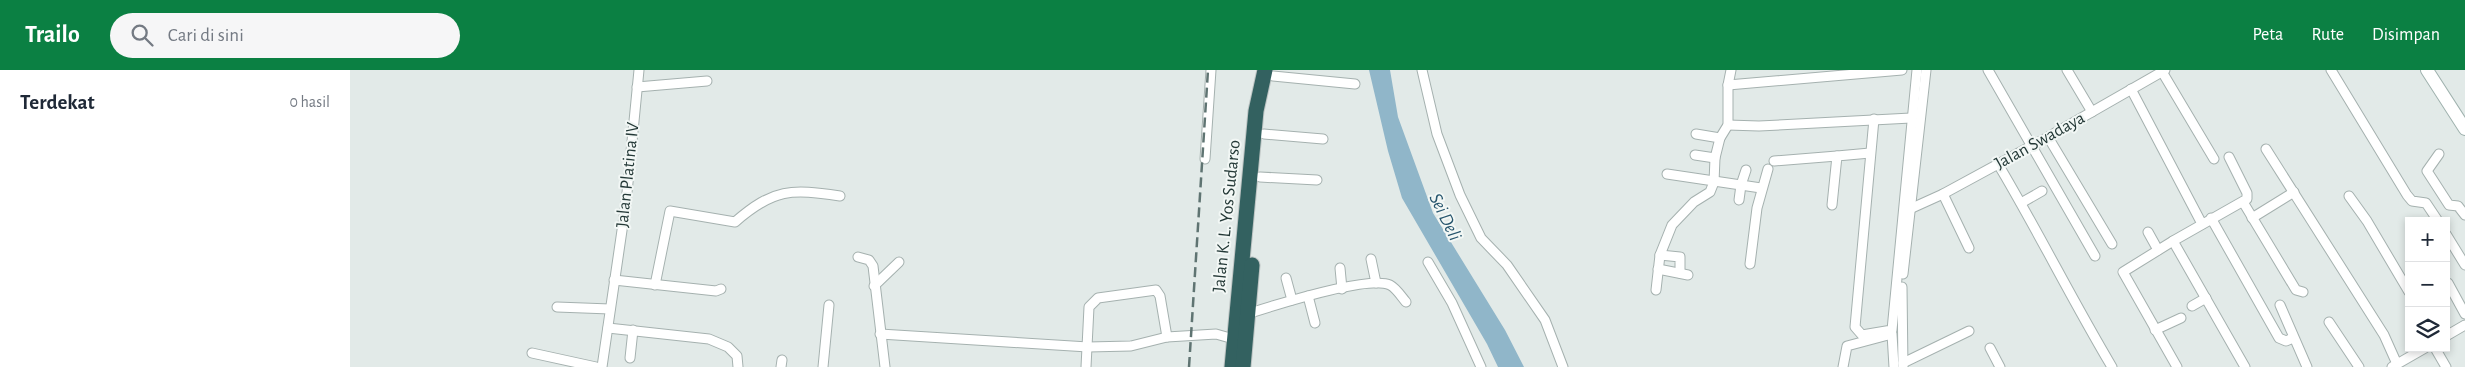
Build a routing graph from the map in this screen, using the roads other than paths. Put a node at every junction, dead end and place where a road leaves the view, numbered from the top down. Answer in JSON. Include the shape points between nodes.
{"nodes":[{"id":1,"x":639,"y":70,"type":"edge"},
{"id":2,"x":1211,"y":70,"type":"edge"},
{"id":3,"x":1422,"y":70,"type":"edge"},
{"id":4,"x":1731,"y":70,"type":"edge"},
{"id":5,"x":1902,"y":70,"type":"edge"},
{"id":6,"x":1917,"y":70,"type":"edge"},
{"id":7,"x":1926,"y":70,"type":"edge"},
{"id":8,"x":1988,"y":70,"type":"edge"},
{"id":9,"x":2163,"y":70,"type":"edge"},
{"id":10,"x":2331,"y":70,"type":"edge"},
{"id":11,"x":2427,"y":70,"type":"edge"},
{"id":12,"x":2071,"y":71,"type":"edge"},
{"id":13,"x":1271,"y":72,"type":"edge"},
{"id":14,"x":706,"y":81,"type":"dead end"},
{"id":15,"x":1355,"y":84,"type":"dead end"},
{"id":16,"x":1728,"y":85,"type":"junction"},
{"id":17,"x":637,"y":88,"type":"junction"},
{"id":18,"x":2131,"y":89,"type":"junction"},
{"id":19,"x":2092,"y":112,"type":"junction"},
{"id":20,"x":1911,"y":118,"type":"junction"},
{"id":21,"x":1874,"y":119,"type":"junction"},
{"id":22,"x":1728,"y":125,"type":"junction"},
{"id":23,"x":2465,"y":129,"type":"edge"},
{"id":24,"x":1264,"y":134,"type":"junction"},
{"id":25,"x":1696,"y":134,"type":"dead end"},
{"id":26,"x":2048,"y":137,"type":"junction"},
{"id":27,"x":1720,"y":138,"type":"junction"},
{"id":28,"x":1323,"y":139,"type":"dead end"},
{"id":29,"x":2032,"y":145,"type":"junction"},
{"id":30,"x":2266,"y":149,"type":"dead end"},
{"id":31,"x":1870,"y":153,"type":"junction"},
{"id":32,"x":2439,"y":154,"type":"dead end"},
{"id":33,"x":1695,"y":155,"type":"dead end"},
{"id":34,"x":1838,"y":156,"type":"junction"},
{"id":35,"x":2229,"y":157,"type":"dead end"},
{"id":36,"x":1716,"y":158,"type":"junction"},
{"id":37,"x":1205,"y":159,"type":"dead end"},
{"id":38,"x":2214,"y":159,"type":"dead end"},
{"id":39,"x":1774,"y":161,"type":"dead end"},
{"id":40,"x":1998,"y":164,"type":"junction"},
{"id":41,"x":1768,"y":169,"type":"dead end"},
{"id":42,"x":1746,"y":170,"type":"dead end"},
{"id":43,"x":1667,"y":174,"type":"dead end"},
{"id":44,"x":1260,"y":176,"type":"junction"},
{"id":45,"x":1317,"y":180,"type":"dead end"},
{"id":46,"x":1714,"y":182,"type":"junction"},
{"id":47,"x":1741,"y":185,"type":"junction"},
{"id":48,"x":1761,"y":188,"type":"junction"},
{"id":49,"x":2042,"y":191,"type":"dead end"},
{"id":50,"x":2294,"y":192,"type":"junction"},
{"id":51,"x":1943,"y":194,"type":"junction"},
{"id":52,"x":840,"y":196,"type":"dead end"},
{"id":53,"x":2350,"y":196,"type":"dead end"},
{"id":54,"x":1739,"y":200,"type":"dead end"},
{"id":55,"x":2243,"y":202,"type":"junction"},
{"id":56,"x":2021,"y":203,"type":"junction"},
{"id":57,"x":1832,"y":205,"type":"dead end"},
{"id":58,"x":1912,"y":208,"type":"junction"},
{"id":59,"x":2465,"y":215,"type":"edge"},
{"id":60,"x":2435,"y":217,"type":"edge"},
{"id":61,"x":2211,"y":218,"type":"junction"},
{"id":62,"x":2252,"y":218,"type":"junction"},
{"id":63,"x":2202,"y":224,"type":"junction"},
{"id":64,"x":2148,"y":232,"type":"dead end"},
{"id":65,"x":2450,"y":241,"type":"edge"},
{"id":66,"x":2173,"y":242,"type":"junction"},
{"id":67,"x":2112,"y":244,"type":"dead end"},
{"id":68,"x":1969,"y":248,"type":"dead end"},
{"id":69,"x":2158,"y":250,"type":"junction"},
{"id":70,"x":1660,"y":255,"type":"junction"},
{"id":71,"x":2095,"y":256,"type":"dead end"},
{"id":72,"x":858,"y":257,"type":"dead end"},
{"id":73,"x":1371,"y":258,"type":"dead end"},
{"id":74,"x":899,"y":262,"type":"dead end"},
{"id":75,"x":1428,"y":262,"type":"dead end"},
{"id":76,"x":1750,"y":264,"type":"dead end"},
{"id":77,"x":2465,"y":265,"type":"edge"},
{"id":78,"x":1340,"y":268,"type":"dead end"},
{"id":79,"x":1658,"y":269,"type":"junction"},
{"id":80,"x":1286,"y":278,"type":"dead end"},
{"id":81,"x":614,"y":280,"type":"junction"},
{"id":82,"x":1376,"y":283,"type":"junction"},
{"id":83,"x":655,"y":285,"type":"junction"},
{"id":84,"x":2405,"y":285,"type":"edge"},
{"id":85,"x":874,"y":286,"type":"junction"},
{"id":86,"x":2450,"y":287,"type":"edge"},
{"id":87,"x":721,"y":289,"type":"dead end"},
{"id":88,"x":1342,"y":289,"type":"junction"},
{"id":89,"x":1656,"y":290,"type":"dead end"},
{"id":90,"x":2303,"y":292,"type":"dead end"},
{"id":91,"x":1308,"y":296,"type":"junction"},
{"id":92,"x":2206,"y":298,"type":"junction"},
{"id":93,"x":1292,"y":300,"type":"junction"},
{"id":94,"x":1406,"y":302,"type":"dead end"},
{"id":95,"x":829,"y":305,"type":"dead end"},
{"id":96,"x":2280,"y":305,"type":"dead end"},
{"id":97,"x":557,"y":306,"type":"dead end"},
{"id":98,"x":2192,"y":306,"type":"dead end"},
{"id":99,"x":610,"y":309,"type":"junction"},
{"id":100,"x":1247,"y":314,"type":"junction"},
{"id":101,"x":2465,"y":314,"type":"edge"},
{"id":102,"x":2181,"y":318,"type":"dead end"},
{"id":103,"x":2329,"y":322,"type":"dead end"},
{"id":104,"x":1316,"y":323,"type":"dead end"},
{"id":105,"x":2465,"y":325,"type":"edge"},
{"id":106,"x":608,"y":328,"type":"junction"},
{"id":107,"x":633,"y":330,"type":"junction"},
{"id":108,"x":2155,"y":330,"type":"junction"},
{"id":109,"x":1969,"y":331,"type":"dead end"},
{"id":110,"x":880,"y":334,"type":"junction"},
{"id":111,"x":2450,"y":334,"type":"edge"},
{"id":112,"x":1167,"y":337,"type":"junction"},
{"id":113,"x":2293,"y":338,"type":"junction"},
{"id":114,"x":1239,"y":340,"type":"junction"},
{"id":115,"x":1088,"y":347,"type":"junction"},
{"id":116,"x":1990,"y":348,"type":"dead end"},
{"id":117,"x":2418,"y":352,"type":"edge"},
{"id":118,"x":2437,"y":352,"type":"edge"},
{"id":119,"x":532,"y":353,"type":"dead end"},
{"id":120,"x":630,"y":358,"type":"dead end"},
{"id":121,"x":1903,"y":365,"type":"edge"},
{"id":122,"x":2394,"y":366,"type":"edge"},
{"id":123,"x":596,"y":367,"type":"edge"},
{"id":124,"x":602,"y":367,"type":"edge"},
{"id":125,"x":738,"y":367,"type":"edge"},
{"id":126,"x":823,"y":367,"type":"edge"},
{"id":127,"x":885,"y":367,"type":"edge"},
{"id":128,"x":1086,"y":367,"type":"edge"},
{"id":129,"x":1232,"y":367,"type":"edge"},
{"id":130,"x":1243,"y":367,"type":"edge"},
{"id":131,"x":1481,"y":367,"type":"edge"},
{"id":132,"x":1563,"y":367,"type":"edge"},
{"id":133,"x":1843,"y":367,"type":"edge"},
{"id":134,"x":1894,"y":367,"type":"edge"},
{"id":135,"x":2000,"y":367,"type":"edge"},
{"id":136,"x":2112,"y":367,"type":"edge"},
{"id":137,"x":2177,"y":367,"type":"edge"},
{"id":138,"x":2245,"y":367,"type":"edge"},
{"id":139,"x":2308,"y":367,"type":"edge"},
{"id":140,"x":2359,"y":367,"type":"edge"},
{"id":141,"x":2446,"y":367,"type":"edge"}],
"edges":[{"from":1,"to":17,"type":"street","name":"Jalan Platina IV"},
{"from":2,"to":37,"type":"street"},
{"from":3,"to":132,"type":"street","via":[[1437,134],[1460,195],[1482,238],[1507,265],[1545,320]]},
{"from":4,"to":16,"type":"street"},
{"from":5,"to":16,"type":"street"},
{"from":6,"to":20,"type":"street"},
{"from":7,"to":58,"type":"street"},
{"from":8,"to":29,"type":"street"},
{"from":9,"to":18,"type":"street","name":"Jalan Swadaya"},
{"from":9,"to":38,"type":"street"},
{"from":10,"to":60,"type":"street","via":[[2407,195],[2412,201],[2426,203]]},
{"from":11,"to":23,"type":"street"},
{"from":12,"to":19,"type":"street"},
{"from":13,"to":15,"type":"street"},
{"from":13,"to":24,"type":"highway","name":"Jalan K. L. Yos Sudarso"},
{"from":13,"to":114,"type":"highway","name":"Jalan K. L. Yos Sudarso","via":[[1256,111]]},
{"from":14,"to":17,"type":"street"},
{"from":16,"to":22,"type":"street"},
{"from":17,"to":81,"type":"street","name":"Jalan Platina IV","via":[[626,203]]},
{"from":18,"to":19,"type":"street","name":"Jalan Swadaya"},
{"from":18,"to":63,"type":"street"},
{"from":19,"to":26,"type":"street","name":"Jalan Swadaya"},
{"from":20,"to":21,"type":"street"},
{"from":20,"to":31,"type":"street","via":[[1892,330],[1862,335],[1855,328]]},
{"from":21,"to":22,"type":"street"},
{"from":21,"to":31,"type":"street"},
{"from":22,"to":27,"type":"street"},
{"from":24,"to":28,"type":"street"},
{"from":24,"to":44,"type":"highway","name":"Jalan K. L. Yos Sudarso"},
{"from":25,"to":27,"type":"street"},
{"from":26,"to":29,"type":"street","name":"Jalan Swadaya"},
{"from":26,"to":67,"type":"street"},
{"from":27,"to":36,"type":"street"},
{"from":29,"to":40,"type":"street","name":"Jalan Swadaya"},
{"from":29,"to":71,"type":"street"},
{"from":30,"to":50,"type":"street"},
{"from":31,"to":34,"type":"street"},
{"from":32,"to":59,"type":"street","via":[[2427,171],[2449,205],[2458,206]]},
{"from":33,"to":36,"type":"street"},
{"from":34,"to":39,"type":"street"},
{"from":34,"to":57,"type":"street"},
{"from":35,"to":55,"type":"street","via":[[2248,194]]},
{"from":36,"to":46,"type":"street"},
{"from":40,"to":51,"type":"street","name":"Jalan Swadaya"},
{"from":40,"to":56,"type":"street"},
{"from":41,"to":48,"type":"street"},
{"from":42,"to":47,"type":"street"},
{"from":43,"to":46,"type":"street"},
{"from":44,"to":45,"type":"street"},
{"from":44,"to":100,"type":"highway","name":"Jalan K. L. Yos Sudarso"},
{"from":46,"to":47,"type":"street"},
{"from":46,"to":70,"type":"street","via":[[1710,192],[1694,202],[1672,225]]},
{"from":47,"to":48,"type":"street"},
{"from":47,"to":54,"type":"street"},
{"from":48,"to":76,"type":"street"},
{"from":49,"to":56,"type":"street"},
{"from":50,"to":62,"type":"street"},
{"from":50,"to":122,"type":"street","via":[[2384,335]]},
{"from":51,"to":58,"type":"street","name":"Jalan Swadaya"},
{"from":51,"to":68,"type":"street"},
{"from":52,"to":83,"type":"street","via":[[791,191],[752,208],[735,222],[670,211]]},
{"from":53,"to":84,"type":"street"},
{"from":55,"to":61,"type":"street"},
{"from":55,"to":62,"type":"street"},
{"from":56,"to":136,"type":"street"},
{"from":58,"to":121,"type":"street","via":[[1902,285]]},
{"from":61,"to":63,"type":"street"},
{"from":61,"to":113,"type":"street","via":[[2279,338],[2286,341]]},
{"from":62,"to":90,"type":"street","via":[[2296,290]]},
{"from":63,"to":66,"type":"street"},
{"from":64,"to":69,"type":"street"},
{"from":65,"to":77,"type":"street"},
{"from":66,"to":69,"type":"street"},
{"from":66,"to":92,"type":"street"},
{"from":69,"to":108,"type":"street","via":[[2123,272]]},
{"from":70,"to":79,"type":"street"},
{"from":70,"to":79,"type":"street","via":[[1680,257],[1684,274]]},
{"from":72,"to":85,"type":"street","via":[[871,262]]},
{"from":73,"to":82,"type":"street"},
{"from":74,"to":85,"type":"street"},
{"from":75,"to":131,"type":"street","via":[[1452,303]]},
{"from":78,"to":88,"type":"street"},
{"from":79,"to":89,"type":"street"},
{"from":80,"to":93,"type":"street"},
{"from":81,"to":83,"type":"street"},
{"from":81,"to":99,"type":"street","name":"Jalan Platina IV"},
{"from":82,"to":88,"type":"street"},
{"from":82,"to":94,"type":"street","via":[[1392,286]]},
{"from":83,"to":87,"type":"street"},
{"from":85,"to":110,"type":"street"},
{"from":86,"to":101,"type":"street"},
{"from":88,"to":91,"type":"street"},
{"from":91,"to":93,"type":"street"},
{"from":91,"to":104,"type":"street"},
{"from":92,"to":98,"type":"street"},
{"from":92,"to":138,"type":"street"},
{"from":93,"to":100,"type":"street"},
{"from":95,"to":126,"type":"street"},
{"from":96,"to":113,"type":"street"},
{"from":97,"to":99,"type":"street"},
{"from":99,"to":106,"type":"street","name":"Jalan Platina IV"},
{"from":100,"to":114,"type":"highway","name":"Jalan K. L. Yos Sudarso"},
{"from":102,"to":108,"type":"street"},
{"from":103,"to":140,"type":"street"},
{"from":105,"to":111,"type":"street"},
{"from":106,"to":107,"type":"street"},
{"from":106,"to":124,"type":"street","name":"Jalan Platina IV"},
{"from":107,"to":120,"type":"street"},
{"from":107,"to":125,"type":"street","via":[[709,339],[723,344],[737,356]]},
{"from":108,"to":137,"type":"street"},
{"from":109,"to":121,"type":"street"},
{"from":110,"to":115,"type":"street"},
{"from":110,"to":127,"type":"street"},
{"from":112,"to":114,"type":"street","via":[[1216,334]]},
{"from":112,"to":115,"type":"street","via":[[1131,346]]},
{"from":112,"to":115,"type":"street","via":[[1160,296],[1152,290],[1093,302],[1089,306]]},
{"from":113,"to":139,"type":"street"},
{"from":114,"to":129,"type":"highway","name":"Jalan K. L. Yos Sudarso"},
{"from":114,"to":130,"type":"highway","name":"Jalan K. L. Yos Sudarso"},
{"from":115,"to":128,"type":"street"},
{"from":116,"to":135,"type":"street"},
{"from":117,"to":122,"type":"street"},
{"from":118,"to":141,"type":"street"},
{"from":119,"to":123,"type":"street"},
{"from":133,"to":134,"type":"street","via":[[1847,346],[1892,334]]}]}
